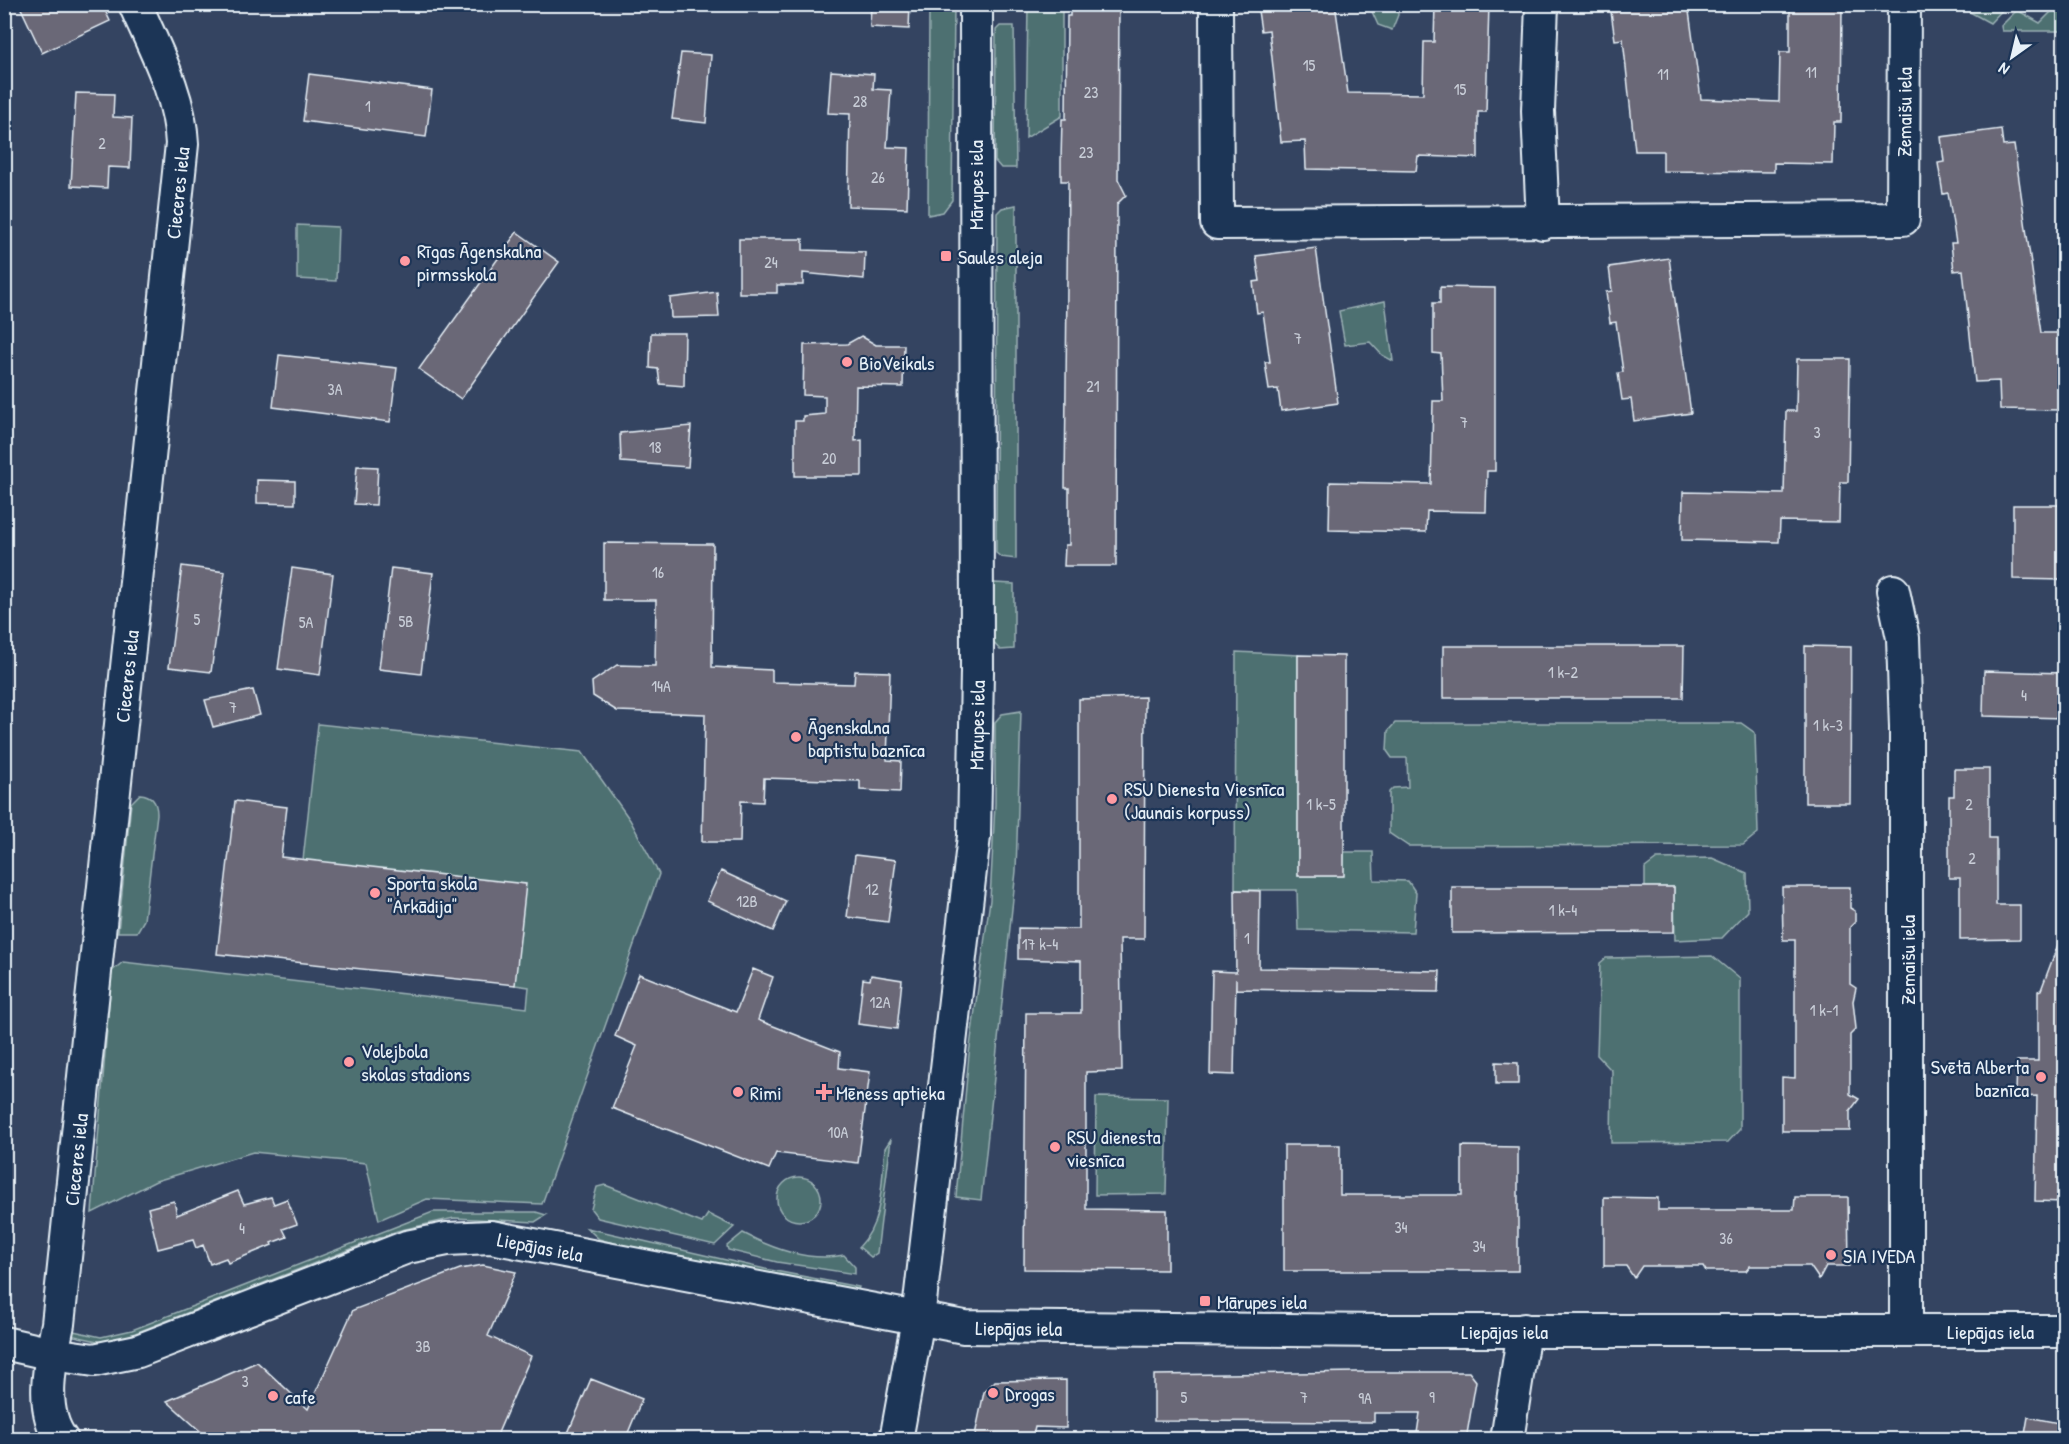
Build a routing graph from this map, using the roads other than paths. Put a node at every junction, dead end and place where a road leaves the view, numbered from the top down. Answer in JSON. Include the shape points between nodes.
{"nodes":[{"id":1,"x":135,"y":4,"type":"edge"},
{"id":2,"x":976,"y":4,"type":"edge"},
{"id":3,"x":1216,"y":4,"type":"edge"},
{"id":4,"x":1542,"y":4,"type":"edge"},
{"id":5,"x":1904,"y":4,"type":"edge"},
{"id":6,"x":1543,"y":223,"type":"junction"},
{"id":7,"x":1893,"y":591,"type":"dead end"},
{"id":8,"x":918,"y":1319,"type":"junction"},
{"id":9,"x":1524,"y":1330,"type":"junction"},
{"id":10,"x":1906,"y":1330,"type":"junction"},
{"id":11,"x":2064,"y":1330,"type":"edge"},
{"id":12,"x":4,"y":1343,"type":"edge"},
{"id":13,"x":52,"y":1354,"type":"junction"},
{"id":14,"x":62,"y":1440,"type":"edge"},
{"id":15,"x":896,"y":1440,"type":"edge"},
{"id":16,"x":1507,"y":1440,"type":"edge"}],
"edges":[{"from":1,"to":13,"type":"street","name":"Cieceres iela","via":[[173,90],[181,118],[182,144]]},
{"from":2,"to":8,"type":"street","name":"Mārupes iela","via":[[974,836]]},
{"from":3,"to":6,"type":"street","via":[[1217,223]]},
{"from":4,"to":6,"type":"street","via":[[1538,111]]},
{"from":5,"to":6,"type":"street","name":"Zemaišu iela","via":[[1903,219]]},
{"from":7,"to":10,"type":"street","name":"Zemaišu iela","via":[[1903,638],[1906,728]]},
{"from":8,"to":9,"type":"street","name":"Liepājas iela","via":[[964,1327],[1091,1330]]},
{"from":8,"to":13,"type":"street","name":"Liepājas iela","via":[[491,1237],[447,1239],[407,1247],[138,1352],[94,1360]]},
{"from":8,"to":15,"type":"street","name":"Mārupes iela"},
{"from":9,"to":10,"type":"street","name":"Liepājas iela"},
{"from":9,"to":16,"type":"street"},
{"from":10,"to":11,"type":"street","name":"Liepājas iela"},
{"from":12,"to":13,"type":"street","name":"Liepājas iela"},
{"from":13,"to":14,"type":"street","name":"Cieceres iela","via":[[48,1410],[54,1430]]}]}
